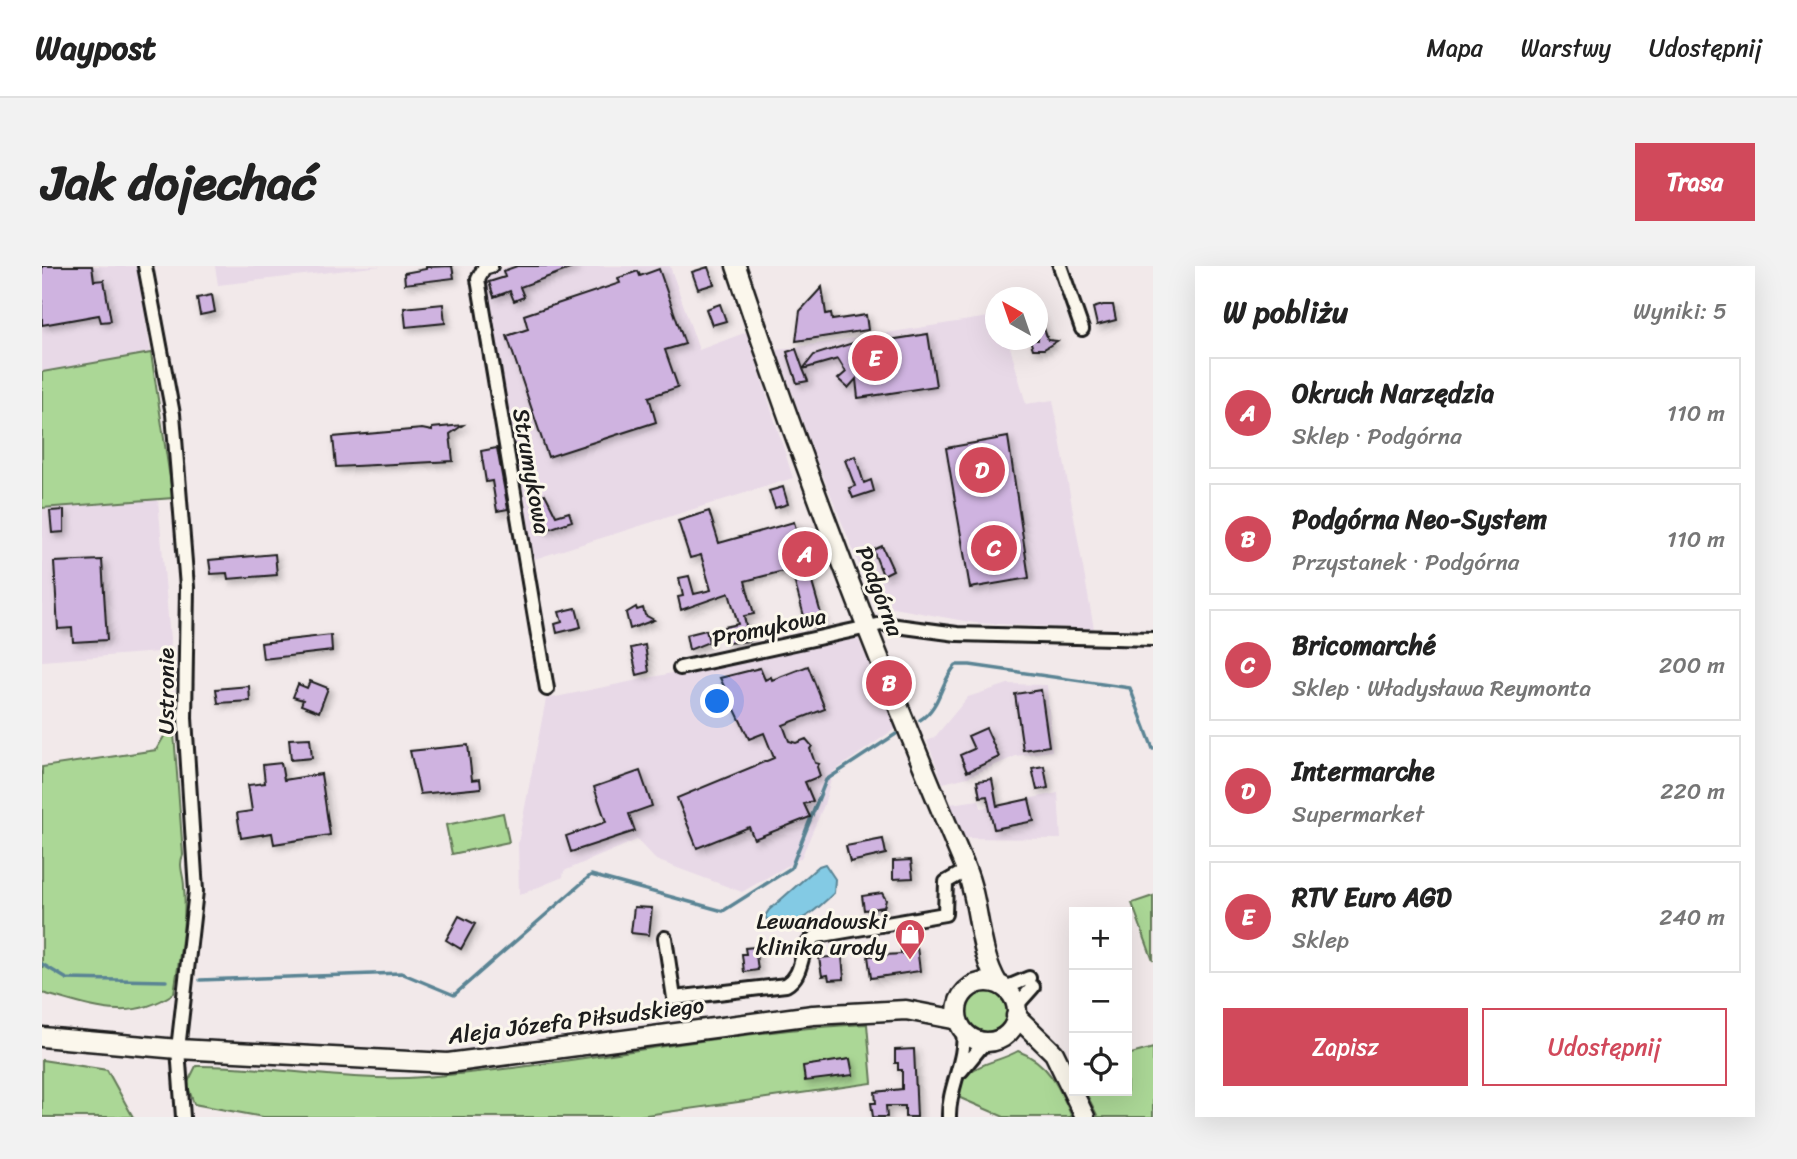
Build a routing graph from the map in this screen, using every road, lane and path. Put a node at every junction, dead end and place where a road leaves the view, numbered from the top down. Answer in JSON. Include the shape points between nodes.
{"nodes":[{"id":1,"x":145,"y":266,"type":"edge"},
{"id":2,"x":491,"y":266,"type":"edge"},
{"id":3,"x":736,"y":266,"type":"edge"},
{"id":4,"x":1060,"y":266,"type":"edge"},
{"id":5,"x":1082,"y":329,"type":"dead end"},
{"id":6,"x":868,"y":627,"type":"junction"},
{"id":7,"x":1153,"y":639,"type":"edge"},
{"id":8,"x":680,"y":668,"type":"dead end"},
{"id":9,"x":548,"y":689,"type":"dead end"},
{"id":10,"x":967,"y":870,"type":"junction"},
{"id":11,"x":981,"y":932,"type":"junction"},
{"id":12,"x":665,"y":938,"type":"dead end"},
{"id":13,"x":972,"y":986,"type":"junction"},
{"id":14,"x":1002,"y":986,"type":"junction"},
{"id":15,"x":959,"y":1001,"type":"junction"},
{"id":16,"x":906,"y":1010,"type":"junction"},
{"id":17,"x":1016,"y":1011,"type":"junction"},
{"id":18,"x":961,"y":1025,"type":"junction"},
{"id":19,"x":1004,"y":1036,"type":"junction"},
{"id":20,"x":42,"y":1037,"type":"edge"},
{"id":21,"x":985,"y":1042,"type":"junction"},
{"id":22,"x":178,"y":1049,"type":"junction"},
{"id":23,"x":954,"y":1079,"type":"junction"},
{"id":24,"x":1069,"y":1085,"type":"joint"},
{"id":25,"x":1074,"y":1096,"type":"edge"},
{"id":26,"x":183,"y":1117,"type":"edge"},
{"id":27,"x":949,"y":1117,"type":"edge"},
{"id":28,"x":1085,"y":1117,"type":"edge"}],
"edges":[{"from":1,"to":22,"type":"street","name":"Ustronie","via":[[173,414],[187,587],[185,718],[196,891]]},
{"from":2,"to":9,"type":"street","name":"Strumykowa","via":[[484,268],[478,279]]},
{"from":3,"to":6,"type":"main road","name":"Podgórna","via":[[797,448]]},
{"from":4,"to":5,"type":"street"},
{"from":6,"to":7,"type":"street","name":"Promykowa","via":[[899,624],[957,634]]},
{"from":6,"to":8,"type":"street","name":"Promykowa"},
{"from":6,"to":10,"type":"main road","name":"Podgórna"},
{"from":10,"to":11,"type":"main road","name":"Podgórna"},
{"from":10,"to":12,"type":"street","via":[[946,882],[945,914],[817,936],[804,948],[796,978],[786,985],[674,998]]},
{"from":11,"to":13,"type":"main road","name":"Podgórna"},
{"from":11,"to":14,"type":"main road","name":"Podgórna"},
{"from":13,"to":14,"type":"main road","via":[[985,982]]},
{"from":13,"to":15,"type":"main road"},
{"from":14,"to":17,"type":"main road"},
{"from":14,"to":17,"type":"street","via":[[1031,983]]},
{"from":15,"to":16,"type":"main road","name":"Aleja Józefa Piłsudskiego"},
{"from":15,"to":18,"type":"main road"},
{"from":16,"to":18,"type":"main road","name":"Aleja Józefa Piłsudskiego"},
{"from":16,"to":22,"type":"main road","name":"Aleja Józefa Piłsudskiego","via":[[813,1014],[448,1063]]},
{"from":17,"to":19,"type":"main road"},
{"from":17,"to":24,"type":"main road","via":[[1054,1053]]},
{"from":18,"to":21,"type":"main road","via":[[973,1038]]},
{"from":18,"to":23,"type":"street","via":[[965,1040]]},
{"from":19,"to":21,"type":"main road"},
{"from":19,"to":24,"type":"main road","via":[[1015,1036],[1036,1048]]},
{"from":20,"to":22,"type":"main road","name":"Aleja Józefa Piłsudskiego"},
{"from":21,"to":23,"type":"street"},
{"from":22,"to":26,"type":"street","name":"Ustronie"},
{"from":23,"to":27,"type":"street"},
{"from":25,"to":28,"type":"main road"}]}
